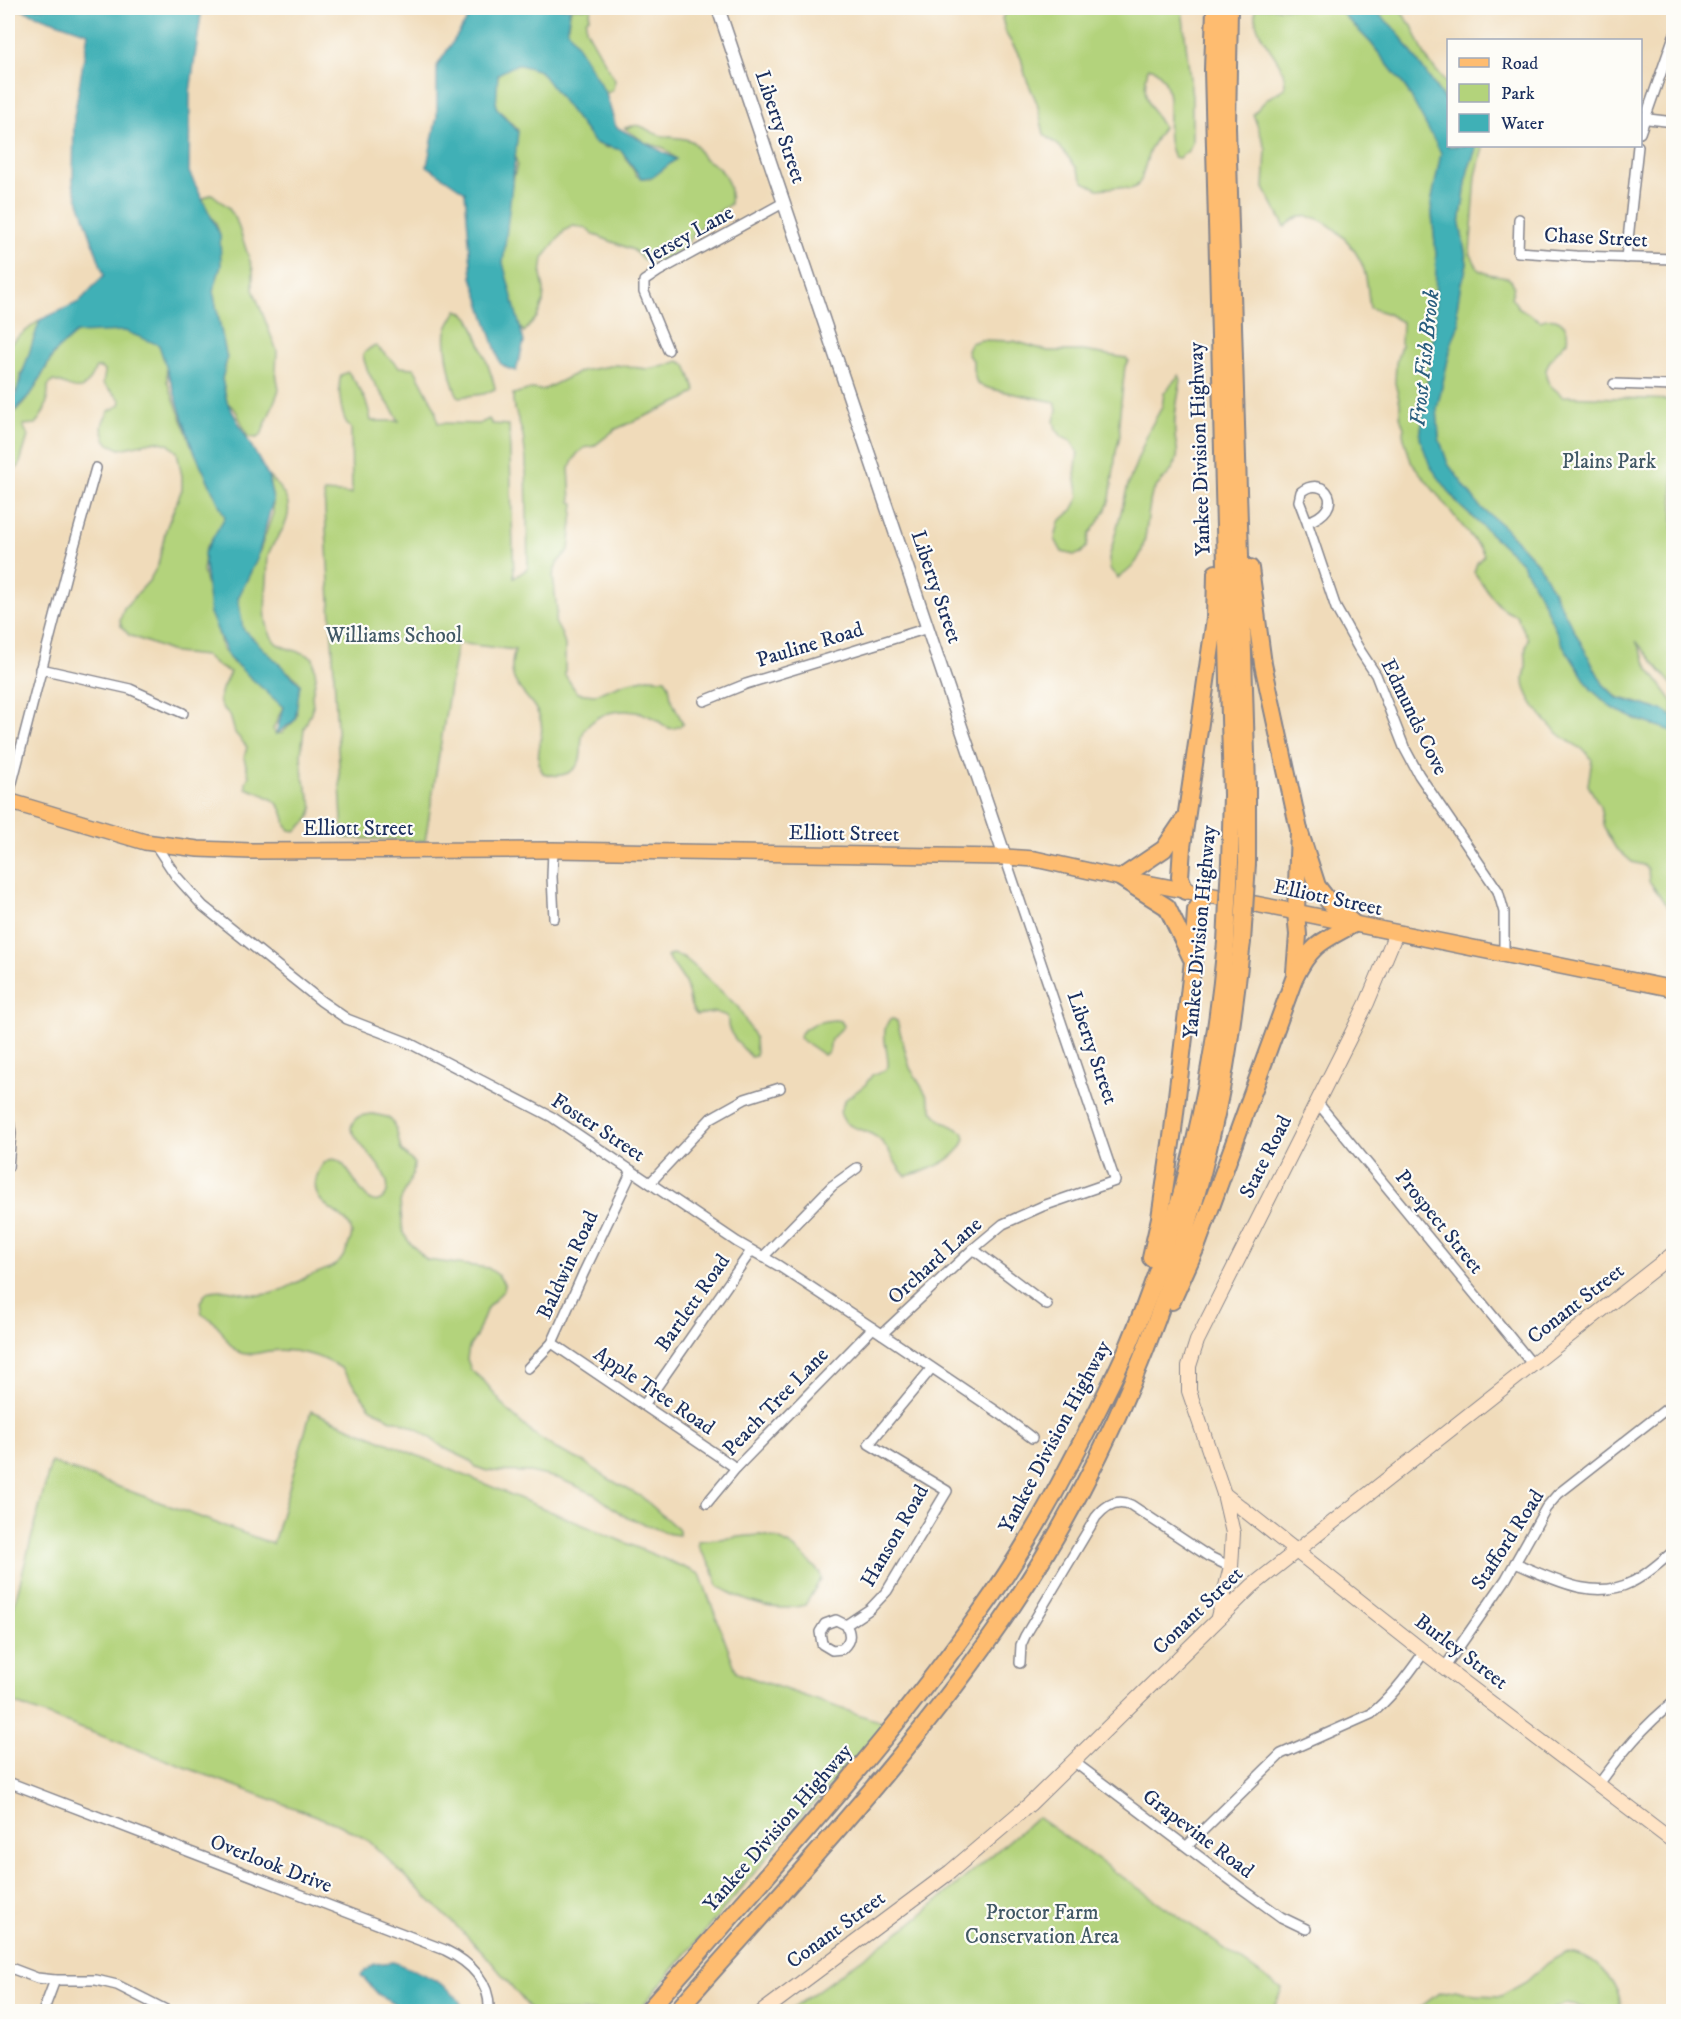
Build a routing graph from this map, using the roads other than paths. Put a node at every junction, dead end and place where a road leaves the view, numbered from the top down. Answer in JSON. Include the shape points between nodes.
{"nodes":[{"id":1,"x":718,"y":8,"type":"edge"},
{"id":2,"x":1215,"y":8,"type":"edge"},
{"id":3,"x":1229,"y":8,"type":"edge"},
{"id":4,"x":1674,"y":36,"type":"edge"},
{"id":5,"x":1643,"y":119,"type":"edge"},
{"id":6,"x":1674,"y":122,"type":"edge"},
{"id":7,"x":1638,"y":147,"type":"edge"},
{"id":8,"x":783,"y":203,"type":"junction"},
{"id":9,"x":1519,"y":219,"type":"dead end"},
{"id":10,"x":1626,"y":258,"type":"junction"},
{"id":11,"x":1674,"y":259,"type":"edge"},
{"id":12,"x":668,"y":350,"type":"dead end"},
{"id":13,"x":1614,"y":384,"type":"dead end"},
{"id":14,"x":1674,"y":386,"type":"edge"},
{"id":15,"x":1221,"y":401,"type":"junction"},
{"id":16,"x":96,"y":468,"type":"dead end"},
{"id":17,"x":1238,"y":471,"type":"junction"},
{"id":18,"x":1307,"y":522,"type":"dead end"},
{"id":19,"x":928,"y":628,"type":"junction"},
{"id":20,"x":41,"y":669,"type":"junction"},
{"id":21,"x":704,"y":701,"type":"dead end"},
{"id":22,"x":183,"y":713,"type":"dead end"},
{"id":23,"x":8,"y":800,"type":"edge"},
{"id":24,"x":1185,"y":819,"type":"junction"},
{"id":25,"x":1299,"y":830,"type":"junction"},
{"id":26,"x":155,"y":844,"type":"junction"},
{"id":27,"x":553,"y":850,"type":"junction"},
{"id":28,"x":1005,"y":857,"type":"junction"},
{"id":29,"x":1239,"y":862,"type":"junction"},
{"id":30,"x":1121,"y":878,"type":"junction"},
{"id":31,"x":1185,"y":891,"type":"junction"},
{"id":32,"x":1207,"y":894,"type":"junction"},
{"id":33,"x":1296,"y":912,"type":"junction"},
{"id":34,"x":554,"y":918,"type":"dead end"},
{"id":35,"x":1354,"y":924,"type":"junction"},
{"id":36,"x":1396,"y":933,"type":"junction"},
{"id":37,"x":1234,"y":942,"type":"junction"},
{"id":38,"x":1504,"y":955,"type":"junction"},
{"id":39,"x":1193,"y":961,"type":"junction"},
{"id":40,"x":1294,"y":979,"type":"junction"},
{"id":41,"x":1674,"y":989,"type":"edge"},
{"id":42,"x":780,"y":1088,"type":"dead end"},
{"id":43,"x":1317,"y":1102,"type":"junction"},
{"id":44,"x":8,"y":1114,"type":"edge"},
{"id":45,"x":8,"y":1167,"type":"edge"},
{"id":46,"x":856,"y":1168,"type":"dead end"},
{"id":47,"x":633,"y":1171,"type":"junction"},
{"id":48,"x":1115,"y":1181,"type":"joint"},
{"id":49,"x":650,"y":1183,"type":"junction"},
{"id":50,"x":973,"y":1249,"type":"junction"},
{"id":51,"x":751,"y":1251,"type":"junction"},
{"id":52,"x":1674,"y":1253,"type":"edge"},
{"id":53,"x":763,"y":1257,"type":"junction"},
{"id":54,"x":1047,"y":1305,"type":"dead end"},
{"id":55,"x":873,"y":1328,"type":"junction"},
{"id":56,"x":882,"y":1334,"type":"junction"},
{"id":57,"x":552,"y":1343,"type":"junction"},
{"id":58,"x":1533,"y":1365,"type":"junction"},
{"id":59,"x":528,"y":1368,"type":"dead end"},
{"id":60,"x":931,"y":1369,"type":"junction"},
{"id":61,"x":1674,"y":1403,"type":"edge"},
{"id":62,"x":1122,"y":1404,"type":"junction"},
{"id":63,"x":644,"y":1405,"type":"junction"},
{"id":64,"x":1096,"y":1414,"type":"junction"},
{"id":65,"x":1032,"y":1438,"type":"dead end"},
{"id":66,"x":736,"y":1468,"type":"junction"},
{"id":67,"x":1224,"y":1494,"type":"junction"},
{"id":68,"x":707,"y":1503,"type":"dead end"},
{"id":69,"x":1674,"y":1551,"type":"edge"},
{"id":70,"x":1295,"y":1552,"type":"junction"},
{"id":71,"x":1515,"y":1563,"type":"junction"},
{"id":72,"x":1232,"y":1567,"type":"junction"},
{"id":73,"x":1217,"y":1619,"type":"junction"},
{"id":74,"x":846,"y":1625,"type":"dead end"},
{"id":75,"x":1424,"y":1652,"type":"junction"},
{"id":76,"x":1020,"y":1663,"type":"dead end"},
{"id":77,"x":1445,"y":1667,"type":"junction"},
{"id":78,"x":1674,"y":1702,"type":"edge"},
{"id":79,"x":1073,"y":1761,"type":"junction"},
{"id":80,"x":8,"y":1782,"type":"edge"},
{"id":81,"x":1599,"y":1784,"type":"junction"},
{"id":82,"x":1674,"y":1842,"type":"edge"},
{"id":83,"x":1187,"y":1846,"type":"junction"},
{"id":84,"x":1306,"y":1929,"type":"dead end"},
{"id":85,"x":8,"y":1967,"type":"edge"},
{"id":86,"x":55,"y":1980,"type":"junction"},
{"id":87,"x":43,"y":2012,"type":"edge"},
{"id":88,"x":170,"y":2012,"type":"edge"},
{"id":89,"x":489,"y":2012,"type":"edge"},
{"id":90,"x":647,"y":2012,"type":"edge"},
{"id":91,"x":676,"y":2012,"type":"edge"},
{"id":92,"x":762,"y":2012,"type":"edge"}],
"edges":[{"from":1,"to":8,"type":"street","name":"Liberty Street"},
{"from":2,"to":15,"type":"highway","name":"Yankee Division Highway"},
{"from":3,"to":17,"type":"highway","name":"Yankee Division Highway","via":[[1227,127]]},
{"from":4,"to":5,"type":"street"},
{"from":5,"to":6,"type":"street"},
{"from":7,"to":10,"type":"street"},
{"from":8,"to":12,"type":"street","name":"Jersey Lane","via":[[644,281],[644,292]]},
{"from":8,"to":19,"type":"street","name":"Liberty Street"},
{"from":9,"to":10,"type":"street","name":"Chase Street","via":[[1518,252]]},
{"from":10,"to":11,"type":"street","name":"Chase Street"},
{"from":13,"to":14,"type":"street"},
{"from":15,"to":24,"type":"highway","via":[[1215,460],[1215,619]]},
{"from":15,"to":29,"type":"highway","name":"Yankee Division Highway","via":[[1232,795]]},
{"from":16,"to":20,"type":"street"},
{"from":17,"to":25,"type":"highway","via":[[1263,664]]},
{"from":17,"to":29,"type":"highway","name":"Yankee Division Highway","via":[[1247,787]]},
{"from":18,"to":38,"type":"street","name":"Edmunds Cove","via":[[1336,608],[1376,675],[1404,747],[1498,891],[1504,912]]},
{"from":19,"to":21,"type":"street","name":"Pauline Road","via":[[746,684]]},
{"from":19,"to":28,"type":"street","name":"Liberty Street"},
{"from":20,"to":22,"type":"street","via":[[130,689]]},
{"from":20,"to":23,"type":"street"},
{"from":23,"to":26,"type":"main road","name":"Elliott Street"},
{"from":24,"to":30,"type":"highway","via":[[1164,849]]},
{"from":24,"to":31,"type":"highway","via":[[1180,877]]},
{"from":25,"to":33,"type":"highway"},
{"from":25,"to":35,"type":"highway","via":[[1317,885]]},
{"from":26,"to":27,"type":"main road","name":"Elliott Street","via":[[251,851]]},
{"from":26,"to":47,"type":"street","name":"Foster Street","via":[[203,906],[333,1010],[359,1026],[409,1043],[546,1114]]},
{"from":27,"to":28,"type":"main road","name":"Elliott Street"},
{"from":27,"to":34,"type":"street"},
{"from":28,"to":30,"type":"main road","name":"Elliott Street","via":[[1035,859]]},
{"from":28,"to":48,"type":"street","name":"Liberty Street"},
{"from":29,"to":37,"type":"highway","name":"Yankee Division Highway","bridge":true},
{"from":30,"to":31,"type":"main road","name":"Elliott Street"},
{"from":30,"to":39,"type":"highway","via":[[1167,907]]},
{"from":31,"to":32,"type":"main road","name":"Elliott Street"},
{"from":32,"to":33,"type":"main road","name":"Elliott Street"},
{"from":32,"to":39,"type":"highway","via":[[1196,910]]},
{"from":33,"to":35,"type":"main road","name":"Elliott Street"},
{"from":33,"to":40,"type":"highway"},
{"from":35,"to":36,"type":"main road","name":"Elliott Street"},
{"from":35,"to":40,"type":"highway","via":[[1314,947]]},
{"from":36,"to":38,"type":"main road","name":"Elliott Street"},
{"from":36,"to":43,"type":"main road","name":"State Road"},
{"from":37,"to":62,"type":"highway","name":"Yankee Division Highway","via":[[1226,1062],[1213,1131],[1164,1296]]},
{"from":37,"to":64,"type":"highway","name":"Yankee Division Highway","via":[[1186,1174],[1146,1300]]},
{"from":38,"to":41,"type":"main road","name":"Elliott Street"},
{"from":39,"to":64,"type":"highway","via":[[1173,1130],[1153,1251]]},
{"from":40,"to":62,"type":"highway","via":[[1197,1245],[1148,1361]]},
{"from":42,"to":49,"type":"street","via":[[745,1099],[711,1118]]},
{"from":43,"to":58,"type":"street","name":"Prospect Street"},
{"from":43,"to":67,"type":"main road","name":"State Road","via":[[1197,1341],[1188,1378],[1191,1403]]},
{"from":44,"to":45,"type":"street"},
{"from":46,"to":53,"type":"street","via":[[832,1186]]},
{"from":47,"to":49,"type":"street","name":"Foster Street"},
{"from":47,"to":57,"type":"street","name":"Baldwin Road"},
{"from":48,"to":50,"type":"street","name":"Orchard Lane","via":[[1022,1215]]},
{"from":49,"to":51,"type":"street","name":"Foster Street"},
{"from":50,"to":54,"type":"street"},
{"from":50,"to":56,"type":"street","name":"Orchard Lane"},
{"from":51,"to":53,"type":"street","name":"Foster Street"},
{"from":51,"to":63,"type":"street","name":"Bartlett Road"},
{"from":52,"to":58,"type":"main road","name":"Conant Street"},
{"from":53,"to":55,"type":"street","name":"Foster Street"},
{"from":55,"to":56,"type":"street","name":"Foster Street"},
{"from":55,"to":66,"type":"street","name":"Peach Tree Lane"},
{"from":56,"to":60,"type":"street","name":"Foster Street"},
{"from":57,"to":59,"type":"street","name":"Baldwin Road"},
{"from":57,"to":63,"type":"street","name":"Apple Tree Road"},
{"from":58,"to":70,"type":"main road","name":"Conant Street"},
{"from":60,"to":65,"type":"street","name":"Foster Street"},
{"from":60,"to":74,"type":"street","name":"Hanson Road","via":[[869,1444],[947,1491],[887,1591],[870,1609]]},
{"from":61,"to":71,"type":"street","name":"Stafford Road","via":[[1558,1494]]},
{"from":62,"to":91,"type":"highway","name":"Yankee Division Highway","via":[[1053,1541],[967,1669],[872,1789]]},
{"from":63,"to":66,"type":"street","name":"Apple Tree Road"},
{"from":64,"to":90,"type":"highway","name":"Yankee Division Highway","via":[[1021,1550],[980,1613],[866,1761]]},
{"from":66,"to":68,"type":"street","name":"Peach Tree Lane"},
{"from":67,"to":70,"type":"main road","name":"Burley Street"},
{"from":67,"to":72,"type":"main road","via":[[1233,1533]]},
{"from":69,"to":71,"type":"street","via":[[1634,1582],[1605,1590],[1580,1589]]},
{"from":70,"to":73,"type":"main road","name":"Conant Street"},
{"from":70,"to":75,"type":"main road","name":"Burley Street"},
{"from":71,"to":77,"type":"street","name":"Stafford Road"},
{"from":72,"to":73,"type":"main road"},
{"from":72,"to":76,"type":"street","via":[[1208,1556],[1125,1502],[1107,1506],[1096,1517],[1025,1636]]},
{"from":73,"to":79,"type":"main road","name":"Conant Street"},
{"from":75,"to":77,"type":"main road","name":"Burley Street"},
{"from":75,"to":83,"type":"street","via":[[1376,1710],[1281,1754]]},
{"from":77,"to":81,"type":"main road","name":"Burley Street"},
{"from":78,"to":81,"type":"street","via":[[1646,1725]]},
{"from":79,"to":83,"type":"street","name":"Grapevine Road"},
{"from":79,"to":92,"type":"main road","name":"Conant Street","via":[[958,1866]]},
{"from":80,"to":89,"type":"street","name":"Overlook Drive","via":[[462,1958],[486,1986]]},
{"from":81,"to":82,"type":"main road","name":"Burley Street"},
{"from":83,"to":84,"type":"street","name":"Grapevine Road","via":[[1281,1917]]},
{"from":85,"to":86,"type":"street"},
{"from":86,"to":87,"type":"street"},
{"from":86,"to":88,"type":"street","via":[[96,1980],[117,1985]]}]}
